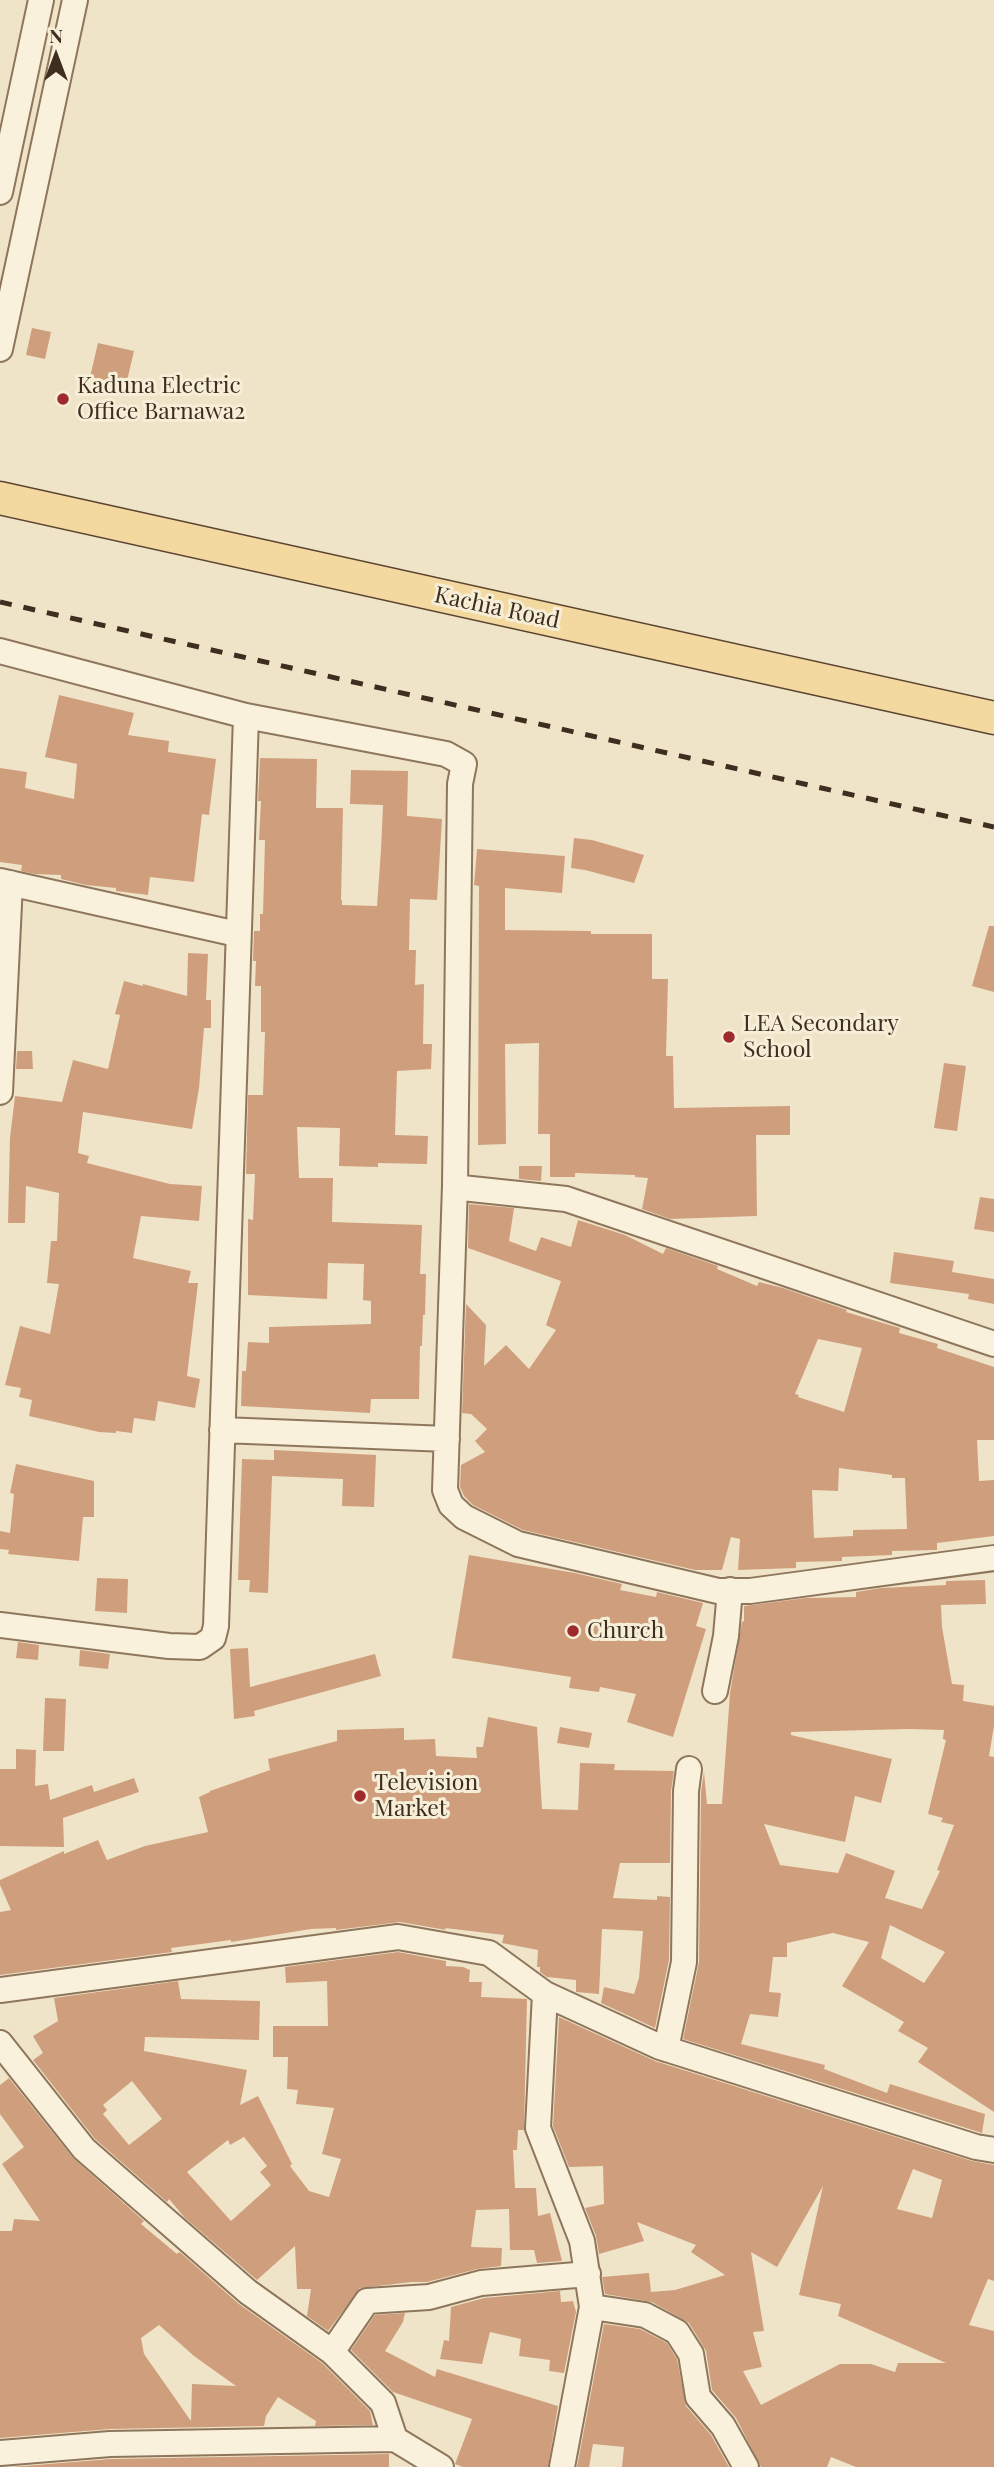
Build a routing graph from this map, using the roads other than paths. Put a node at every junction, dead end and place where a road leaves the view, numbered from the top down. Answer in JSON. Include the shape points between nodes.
{"nodes":[{"id":1,"x":41,"y":0,"type":"edge"},
{"id":2,"x":75,"y":0,"type":"edge"},
{"id":3,"x":0,"y":192,"type":"edge"},
{"id":4,"x":0,"y":349,"type":"edge"},
{"id":5,"x":0,"y":498,"type":"edge"},
{"id":6,"x":0,"y":651,"type":"edge"},
{"id":7,"x":246,"y":716,"type":"junction"},
{"id":8,"x":994,"y":718,"type":"edge"},
{"id":9,"x":5,"y":882,"type":"edge"},
{"id":10,"x":237,"y":934,"type":"junction"},
{"id":11,"x":0,"y":1093,"type":"edge"},
{"id":12,"x":455,"y":1185,"type":"junction"},
{"id":13,"x":994,"y":1344,"type":"edge"},
{"id":14,"x":222,"y":1430,"type":"junction"},
{"id":15,"x":447,"y":1439,"type":"junction"},
{"id":16,"x":994,"y":1558,"type":"edge"},
{"id":17,"x":730,"y":1590,"type":"junction"},
{"id":18,"x":0,"y":1625,"type":"edge"},
{"id":19,"x":715,"y":1691,"type":"dead end"},
{"id":20,"x":689,"y":1769,"type":"dead end"},
{"id":21,"x":0,"y":1990,"type":"edge"},
{"id":22,"x":545,"y":1994,"type":"junction"},
{"id":23,"x":0,"y":2043,"type":"edge"},
{"id":24,"x":666,"y":2049,"type":"junction"},
{"id":25,"x":994,"y":2150,"type":"edge"},
{"id":26,"x":588,"y":2274,"type":"junction"},
{"id":27,"x":592,"y":2307,"type":"junction"},
{"id":28,"x":332,"y":2352,"type":"junction"},
{"id":29,"x":395,"y":2439,"type":"junction"},
{"id":30,"x":0,"y":2453,"type":"edge"},
{"id":31,"x":6,"y":2467,"type":"edge"},
{"id":32,"x":442,"y":2467,"type":"edge"},
{"id":33,"x":562,"y":2467,"type":"edge"},
{"id":34,"x":746,"y":2467,"type":"edge"}],
"edges":[{"from":1,"to":3,"type":"street"},
{"from":2,"to":4,"type":"street"},
{"from":5,"to":8,"type":"main road","name":"Kachia Road"},
{"from":6,"to":7,"type":"street"},
{"from":7,"to":10,"type":"street"},
{"from":7,"to":12,"type":"street","via":[[446,754],[464,764],[460,784]]},
{"from":9,"to":10,"type":"street"},
{"from":9,"to":11,"type":"street"},
{"from":10,"to":14,"type":"street"},
{"from":12,"to":13,"type":"street","via":[[566,1199]]},
{"from":12,"to":15,"type":"street"},
{"from":14,"to":15,"type":"street"},
{"from":14,"to":18,"type":"street","via":[[213,1638],[200,1647],[169,1646]]},
{"from":15,"to":17,"type":"street","via":[[445,1490],[451,1505],[464,1517],[519,1544],[718,1591]]},
{"from":16,"to":17,"type":"street"},
{"from":17,"to":19,"type":"street"},
{"from":20,"to":24,"type":"street","via":[[684,1962]]},
{"from":21,"to":22,"type":"street","via":[[398,1937],[489,1953]]},
{"from":22,"to":24,"type":"street"},
{"from":22,"to":26,"type":"street","via":[[538,2127],[582,2241]]},
{"from":23,"to":28,"type":"street","via":[[84,2149],[248,2292]]},
{"from":24,"to":25,"type":"street"},
{"from":26,"to":27,"type":"street"},
{"from":26,"to":28,"type":"street","via":[[481,2283],[429,2297],[367,2301]]},
{"from":27,"to":33,"type":"street"},
{"from":27,"to":34,"type":"street","via":[[645,2315],[677,2332],[691,2354],[698,2397],[723,2426]]},
{"from":28,"to":29,"type":"street","via":[[383,2403]]},
{"from":29,"to":30,"type":"street","via":[[110,2444]]},
{"from":29,"to":32,"type":"street"},
{"from":30,"to":31,"type":"street"}]}
